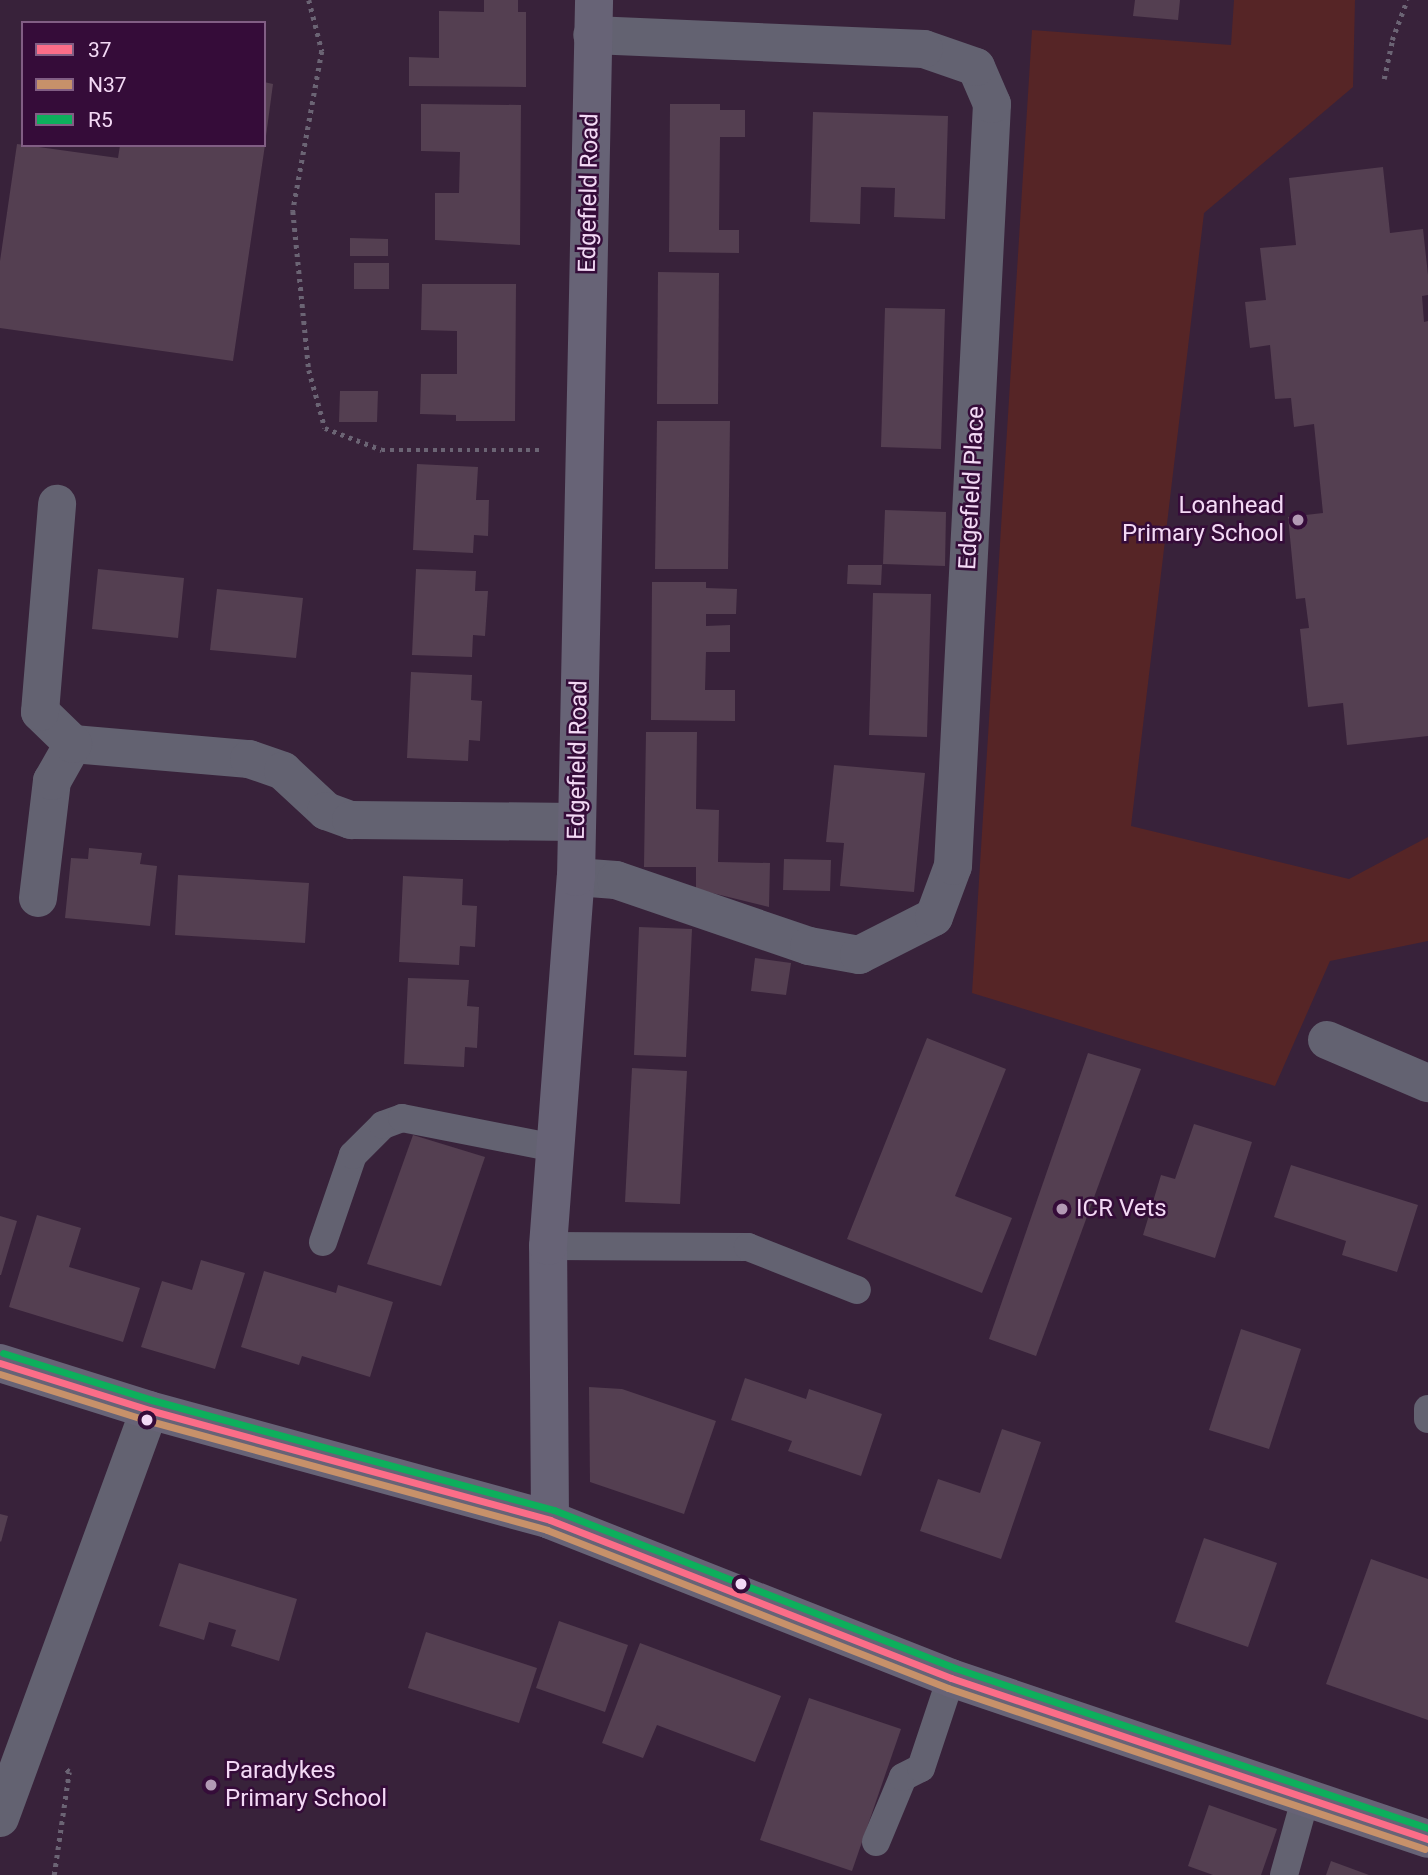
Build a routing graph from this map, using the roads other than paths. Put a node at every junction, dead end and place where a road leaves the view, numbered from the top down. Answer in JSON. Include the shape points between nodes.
{"nodes":[{"id":1,"x":593,"y":17,"type":"edge"},
{"id":2,"x":57,"y":504,"type":"dead end"},
{"id":3,"x":73,"y":744,"type":"junction"},
{"id":4,"x":577,"y":822,"type":"junction"},
{"id":5,"x":576,"y":877,"type":"junction"},
{"id":6,"x":38,"y":898,"type":"dead end"},
{"id":7,"x":1326,"y":1040,"type":"dead end"},
{"id":8,"x":1428,"y":1083,"type":"edge"},
{"id":9,"x":555,"y":1148,"type":"junction"},
{"id":10,"x":323,"y":1242,"type":"dead end"},
{"id":11,"x":548,"y":1247,"type":"junction"},
{"id":12,"x":858,"y":1290,"type":"dead end"},
{"id":13,"x":0,"y":1363,"type":"edge"},
{"id":14,"x":1428,"y":1409,"type":"edge"},
{"id":15,"x":149,"y":1410,"type":"junction"},
{"id":16,"x":1428,"y":1419,"type":"edge"},
{"id":17,"x":550,"y":1520,"type":"junction"},
{"id":18,"x":951,"y":1678,"type":"junction"},
{"id":19,"x":1306,"y":1796,"type":"junction"},
{"id":20,"x":0,"y":1818,"type":"edge"},
{"id":21,"x":1428,"y":1839,"type":"edge"},
{"id":22,"x":876,"y":1842,"type":"dead end"},
{"id":23,"x":1284,"y":1875,"type":"edge"}],
"edges":[{"from":1,"to":4,"type":"main road","name":"Edgefield Road"},
{"from":1,"to":5,"type":"street","name":"Edgefield Place","via":[[924,49],[976,67],[992,104],[953,866],[934,917],[859,955],[809,946],[615,880]]},
{"from":2,"to":3,"type":"street","via":[[40,712]]},
{"from":3,"to":4,"type":"street","via":[[249,759],[284,771],[326,811],[351,820]]},
{"from":3,"to":6,"type":"street","via":[[52,781]]},
{"from":4,"to":5,"type":"main road","name":"Edgefield Road"},
{"from":5,"to":9,"type":"main road","name":"Edgefield Road"},
{"from":7,"to":8,"type":"street"},
{"from":9,"to":10,"type":"lane","via":[[428,1121],[402,1118],[383,1125],[353,1155]]},
{"from":9,"to":11,"type":"main road","name":"Edgefield Road"},
{"from":11,"to":12,"type":"lane","via":[[748,1247]]},
{"from":11,"to":17,"type":"main road","name":"Edgefield Road"},
{"from":13,"to":15,"type":"main road"},
{"from":14,"to":16,"type":"lane"},
{"from":15,"to":17,"type":"main road"},
{"from":15,"to":20,"type":"street"},
{"from":17,"to":18,"type":"main road"},
{"from":18,"to":19,"type":"main road"},
{"from":18,"to":22,"type":"lane","via":[[921,1768],[903,1777]]},
{"from":19,"to":21,"type":"main road"},
{"from":19,"to":23,"type":"lane"}]}
